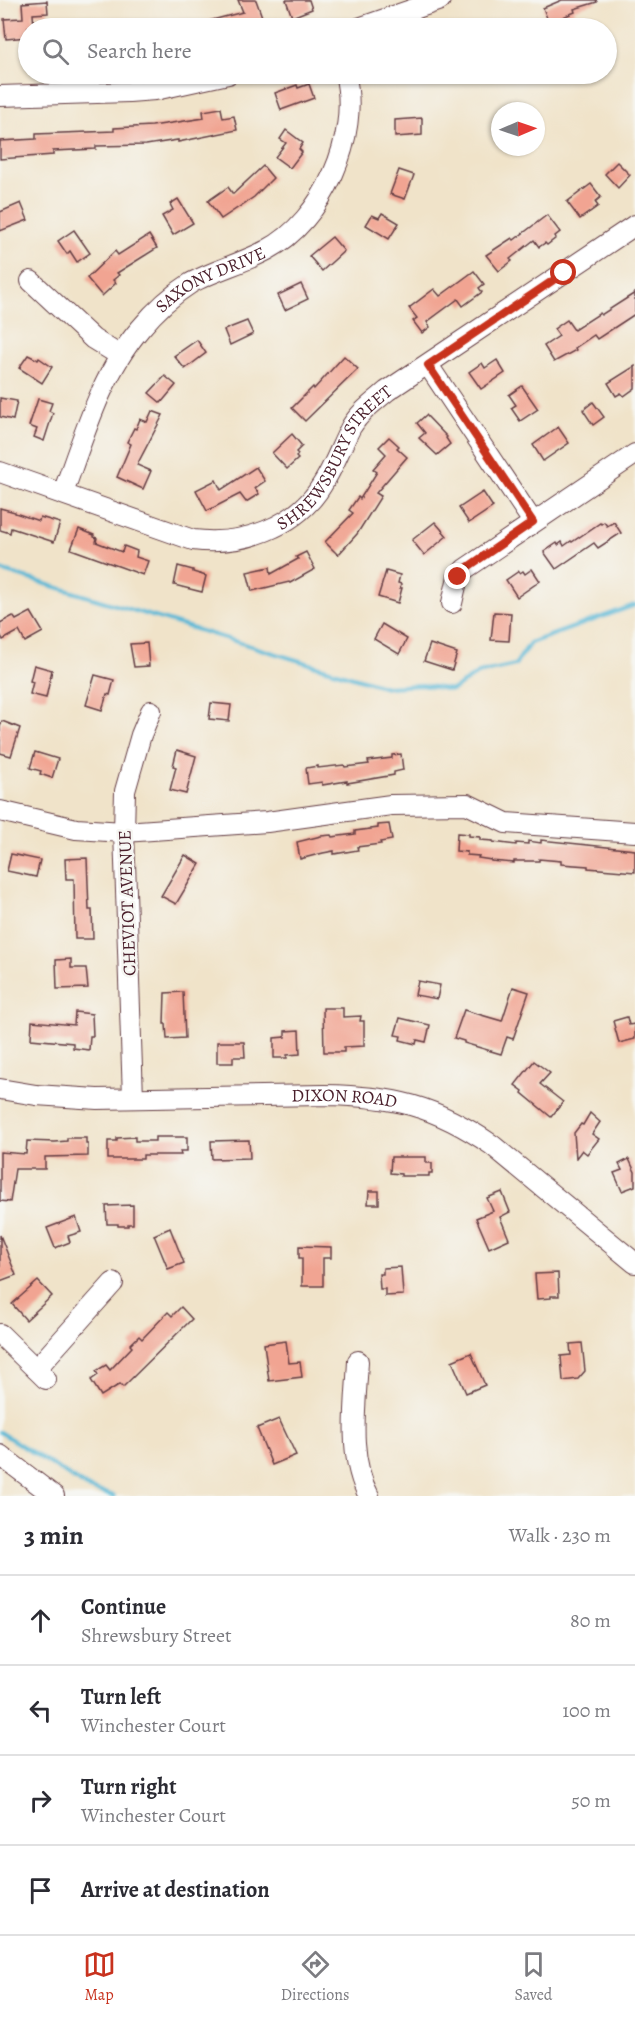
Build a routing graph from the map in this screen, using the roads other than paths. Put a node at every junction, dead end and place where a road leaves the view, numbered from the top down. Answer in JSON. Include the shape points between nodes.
{"nodes":[{"id":1,"x":440,"y":0,"type":"edge"},
{"id":2,"x":388,"y":18,"type":"edge"},
{"id":3,"x":187,"y":84,"type":"edge"},
{"id":4,"x":346,"y":84,"type":"edge"},
{"id":5,"x":0,"y":96,"type":"edge"},
{"id":6,"x":635,"y":225,"type":"edge"},
{"id":7,"x":31,"y":281,"type":"dead end"},
{"id":8,"x":119,"y":355,"type":"junction"},
{"id":9,"x":428,"y":365,"type":"junction"},
{"id":10,"x":635,"y":454,"type":"edge"},
{"id":11,"x":0,"y":472,"type":"edge"},
{"id":12,"x":63,"y":493,"type":"junction"},
{"id":13,"x":533,"y":522,"type":"junction"},
{"id":14,"x":452,"y":603,"type":"dead end"},
{"id":15,"x":151,"y":711,"type":"dead end"},
{"id":16,"x":0,"y":811,"type":"edge"},
{"id":17,"x":124,"y":832,"type":"junction"},
{"id":18,"x":635,"y":832,"type":"edge"},
{"id":19,"x":0,"y":1089,"type":"edge"},
{"id":20,"x":133,"y":1098,"type":"junction"},
{"id":21,"x":631,"y":1252,"type":"edge"},
{"id":22,"x":113,"y":1283,"type":"dead end"},
{"id":23,"x":0,"y":1334,"type":"edge"},
{"id":24,"x":358,"y":1361,"type":"dead end"},
{"id":25,"x":0,"y":1455,"type":"edge"},
{"id":26,"x":54,"y":1496,"type":"edge"},
{"id":27,"x":369,"y":1496,"type":"edge"}],
"edges":[{"from":1,"to":2,"type":"street"},
{"from":3,"to":5,"type":"street","via":[[146,91]]},
{"from":4,"to":8,"type":"street","name":"SAXONY DRIVE","via":[[348,115],[342,152],[314,208],[268,250],[208,275],[177,294]]},
{"from":6,"to":9,"type":"street","name":"SHREWSBURY STREET"},
{"from":7,"to":8,"type":"street","via":[[93,339]]},
{"from":8,"to":12,"type":"street","name":"SAXONY DRIVE"},
{"from":9,"to":12,"type":"street","name":"SHREWSBURY STREET","via":[[360,414],[310,502],[257,535],[224,542],[193,540]]},
{"from":9,"to":13,"type":"street"},
{"from":10,"to":13,"type":"street"},
{"from":11,"to":12,"type":"street","name":"SHREWSBURY STREET"},
{"from":13,"to":14,"type":"street","via":[[465,569],[458,577]]},
{"from":15,"to":17,"type":"street","name":"CHEVIOT AVENUE","via":[[125,791]]},
{"from":16,"to":17,"type":"street","via":[[76,829]]},
{"from":17,"to":18,"type":"street","via":[[267,822],[391,805],[467,804],[506,823]]},
{"from":17,"to":20,"type":"street","name":"CHEVIOT AVENUE"},
{"from":19,"to":20,"type":"street","name":"DIXON ROAD","via":[[68,1099]]},
{"from":20,"to":21,"type":"street","name":"DIXON ROAD","via":[[361,1096],[425,1109],[475,1133]]},
{"from":22,"to":23,"type":"street","via":[[41,1374]]},
{"from":24,"to":27,"type":"street","via":[[356,1452]]},
{"from":25,"to":26,"type":"street"}]}
